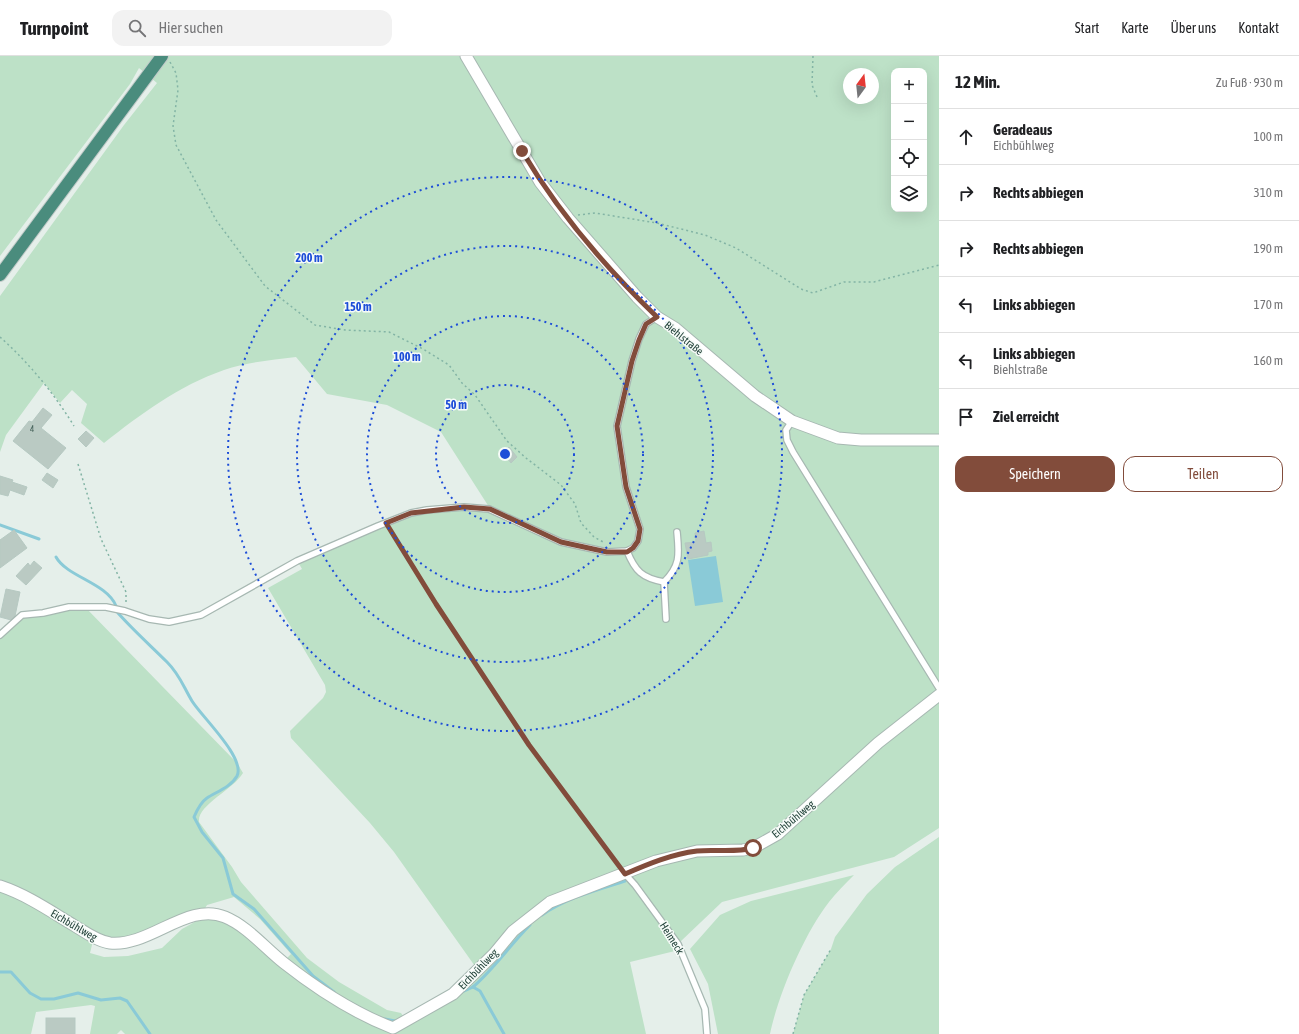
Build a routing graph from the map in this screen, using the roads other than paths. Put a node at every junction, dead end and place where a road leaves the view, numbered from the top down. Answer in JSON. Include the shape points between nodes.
{"nodes":[{"id":1,"x":466,"y":56,"type":"edge"},
{"id":2,"x":165,"y":58,"type":"edge"},
{"id":3,"x":0,"y":275,"type":"edge"},
{"id":4,"x":657,"y":317,"type":"junction"},
{"id":5,"x":792,"y":421,"type":"junction"},
{"id":6,"x":939,"y":440,"type":"edge"},
{"id":7,"x":678,"y":532,"type":"dead end"},
{"id":8,"x":627,"y":552,"type":"junction"},
{"id":9,"x":664,"y":582,"type":"junction"},
{"id":10,"x":666,"y":619,"type":"dead end"},
{"id":11,"x":0,"y":635,"type":"edge"},
{"id":12,"x":939,"y":688,"type":"edge"},
{"id":13,"x":939,"y":695,"type":"edge"},
{"id":14,"x":625,"y":874,"type":"junction"},
{"id":15,"x":0,"y":886,"type":"edge"},
{"id":16,"x":395,"y":1031,"type":"edge"},
{"id":17,"x":707,"y":1034,"type":"edge"}],
"edges":[{"from":1,"to":4,"type":"street","name":"Biehlstraße","via":[[540,182],[568,218]]},
{"from":2,"to":3,"type":"highway","via":[[135,94]]},
{"from":4,"to":5,"type":"street","name":"Biehlstraße","via":[[675,328],[755,396]]},
{"from":4,"to":8,"type":"lane","via":[[646,324],[639,340],[617,426],[626,487],[640,529],[638,541]]},
{"from":5,"to":6,"type":"street","name":"Biehlstraße","via":[[838,438]]},
{"from":5,"to":12,"type":"lane","via":[[786,430],[787,440],[793,452]]},
{"from":7,"to":9,"type":"lane","via":[[678,558],[674,572]]},
{"from":8,"to":9,"type":"lane","via":[[633,567],[648,579]]},
{"from":8,"to":11,"type":"lane","via":[[607,552],[561,542],[490,509],[441,508],[411,513],[297,561],[201,615],[169,622],[106,607],[70,607],[22,616]]},
{"from":9,"to":10,"type":"lane"},
{"from":13,"to":14,"type":"street","name":"Eichbühlweg","via":[[878,743],[778,834],[748,849],[691,852],[656,861]]},
{"from":14,"to":16,"type":"street","name":"Eichbühlweg","via":[[550,902],[513,931],[494,954],[453,994]]},
{"from":14,"to":17,"type":"lane","name":"Heimeck","via":[[636,885],[678,944],[705,1009]]},
{"from":15,"to":16,"type":"street","name":"Eichbühlweg","via":[[34,901],[94,938],[110,943],[134,941],[154,934],[178,920],[205,914],[225,917],[335,999]]}]}
